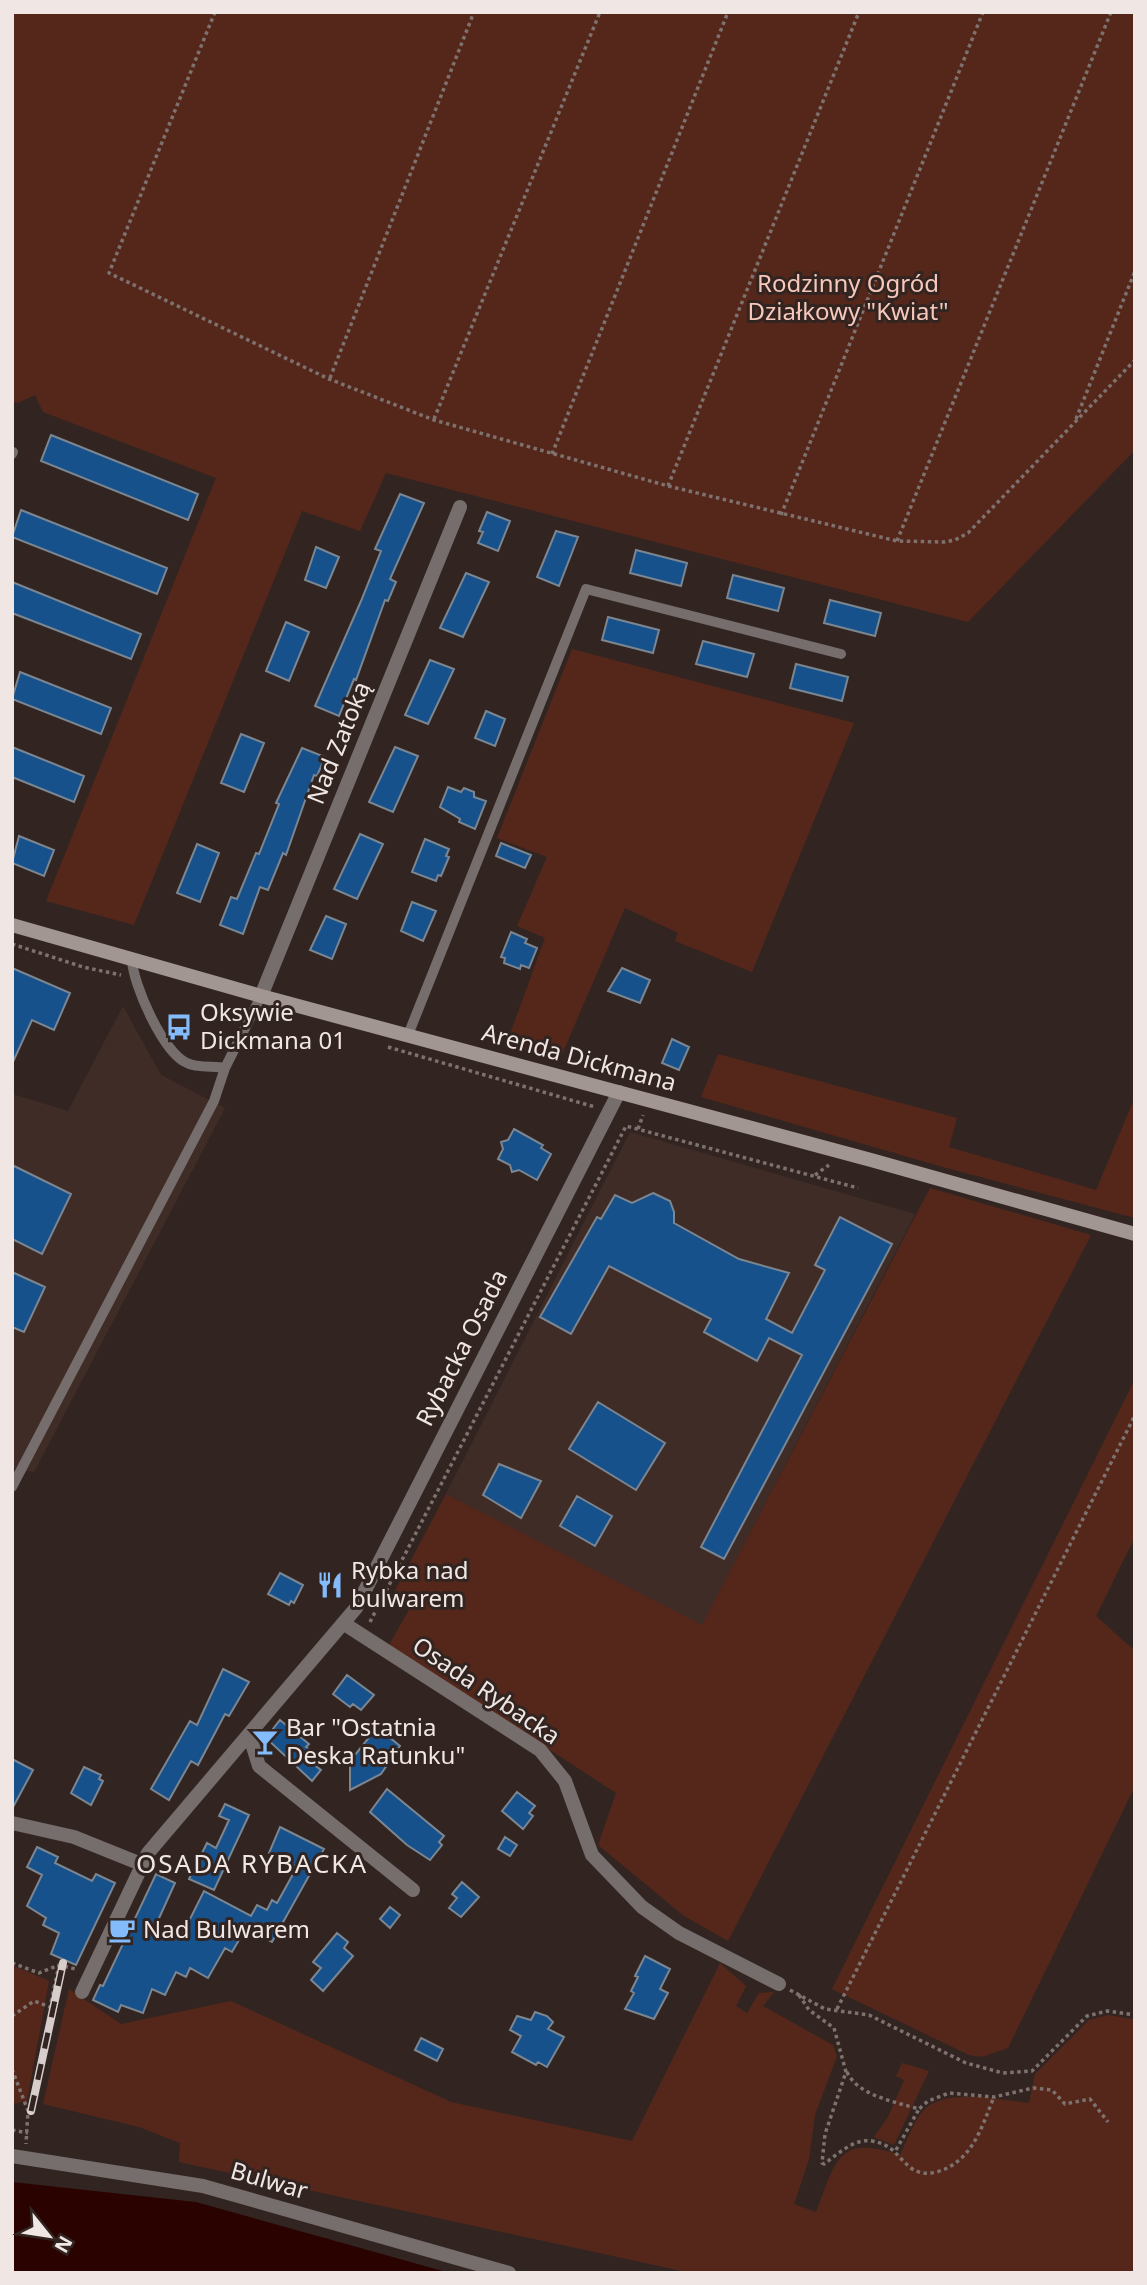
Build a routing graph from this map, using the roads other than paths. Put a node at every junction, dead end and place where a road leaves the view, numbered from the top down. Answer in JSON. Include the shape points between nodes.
{"nodes":[{"id":1,"x":460,"y":507,"type":"dead end"},
{"id":2,"x":841,"y":654,"type":"dead end"},
{"id":3,"x":12,"y":925,"type":"edge"},
{"id":4,"x":132,"y":960,"type":"junction"},
{"id":5,"x":261,"y":996,"type":"junction"},
{"id":6,"x":408,"y":1035,"type":"junction"},
{"id":7,"x":225,"y":1068,"type":"junction"},
{"id":8,"x":619,"y":1092,"type":"junction"},
{"id":9,"x":1135,"y":1234,"type":"edge"},
{"id":10,"x":12,"y":1487,"type":"edge"},
{"id":11,"x":343,"y":1623,"type":"junction"},
{"id":12,"x":249,"y":1734,"type":"junction"},
{"id":13,"x":12,"y":1823,"type":"edge"},
{"id":14,"x":141,"y":1864,"type":"junction"},
{"id":15,"x":413,"y":1890,"type":"dead end"},
{"id":16,"x":779,"y":1984,"type":"road end"},
{"id":17,"x":82,"y":1992,"type":"dead end"},
{"id":18,"x":18,"y":2156,"type":"edge"},
{"id":19,"x":509,"y":2273,"type":"edge"}],
"edges":[{"from":1,"to":5,"type":"street","name":"Nad Zatoką"},
{"from":2,"to":6,"type":"lane","via":[[586,589]]},
{"from":3,"to":4,"type":"street","name":"Arenda Dickmana"},
{"from":4,"to":5,"type":"street","name":"Arenda Dickmana"},
{"from":4,"to":7,"type":"lane","via":[[133,978],[170,1049],[187,1063]]},
{"from":5,"to":6,"type":"street","name":"Arenda Dickmana"},
{"from":5,"to":7,"type":"lane"},
{"from":6,"to":8,"type":"street","name":"Arenda Dickmana"},
{"from":7,"to":10,"type":"lane","via":[[214,1101]]},
{"from":8,"to":9,"type":"street","name":"Arenda Dickmana"},
{"from":8,"to":11,"type":"street","name":"Rybacka Osada","via":[[356,1608]]},
{"from":11,"to":12,"type":"street","name":"Rybacka Osada"},
{"from":11,"to":16,"type":"street","name":"Osada Rybacka","via":[[540,1750],[565,1781],[592,1855],[642,1907],[679,1933]]},
{"from":12,"to":14,"type":"street","name":"Rybacka Osada"},
{"from":12,"to":15,"type":"street","via":[[259,1766]]},
{"from":13,"to":14,"type":"street","via":[[74,1837]]},
{"from":14,"to":17,"type":"street","name":"Rybacka Osada"},
{"from":18,"to":19,"type":"street","name":"Bulwar","via":[[203,2186]]}]}
